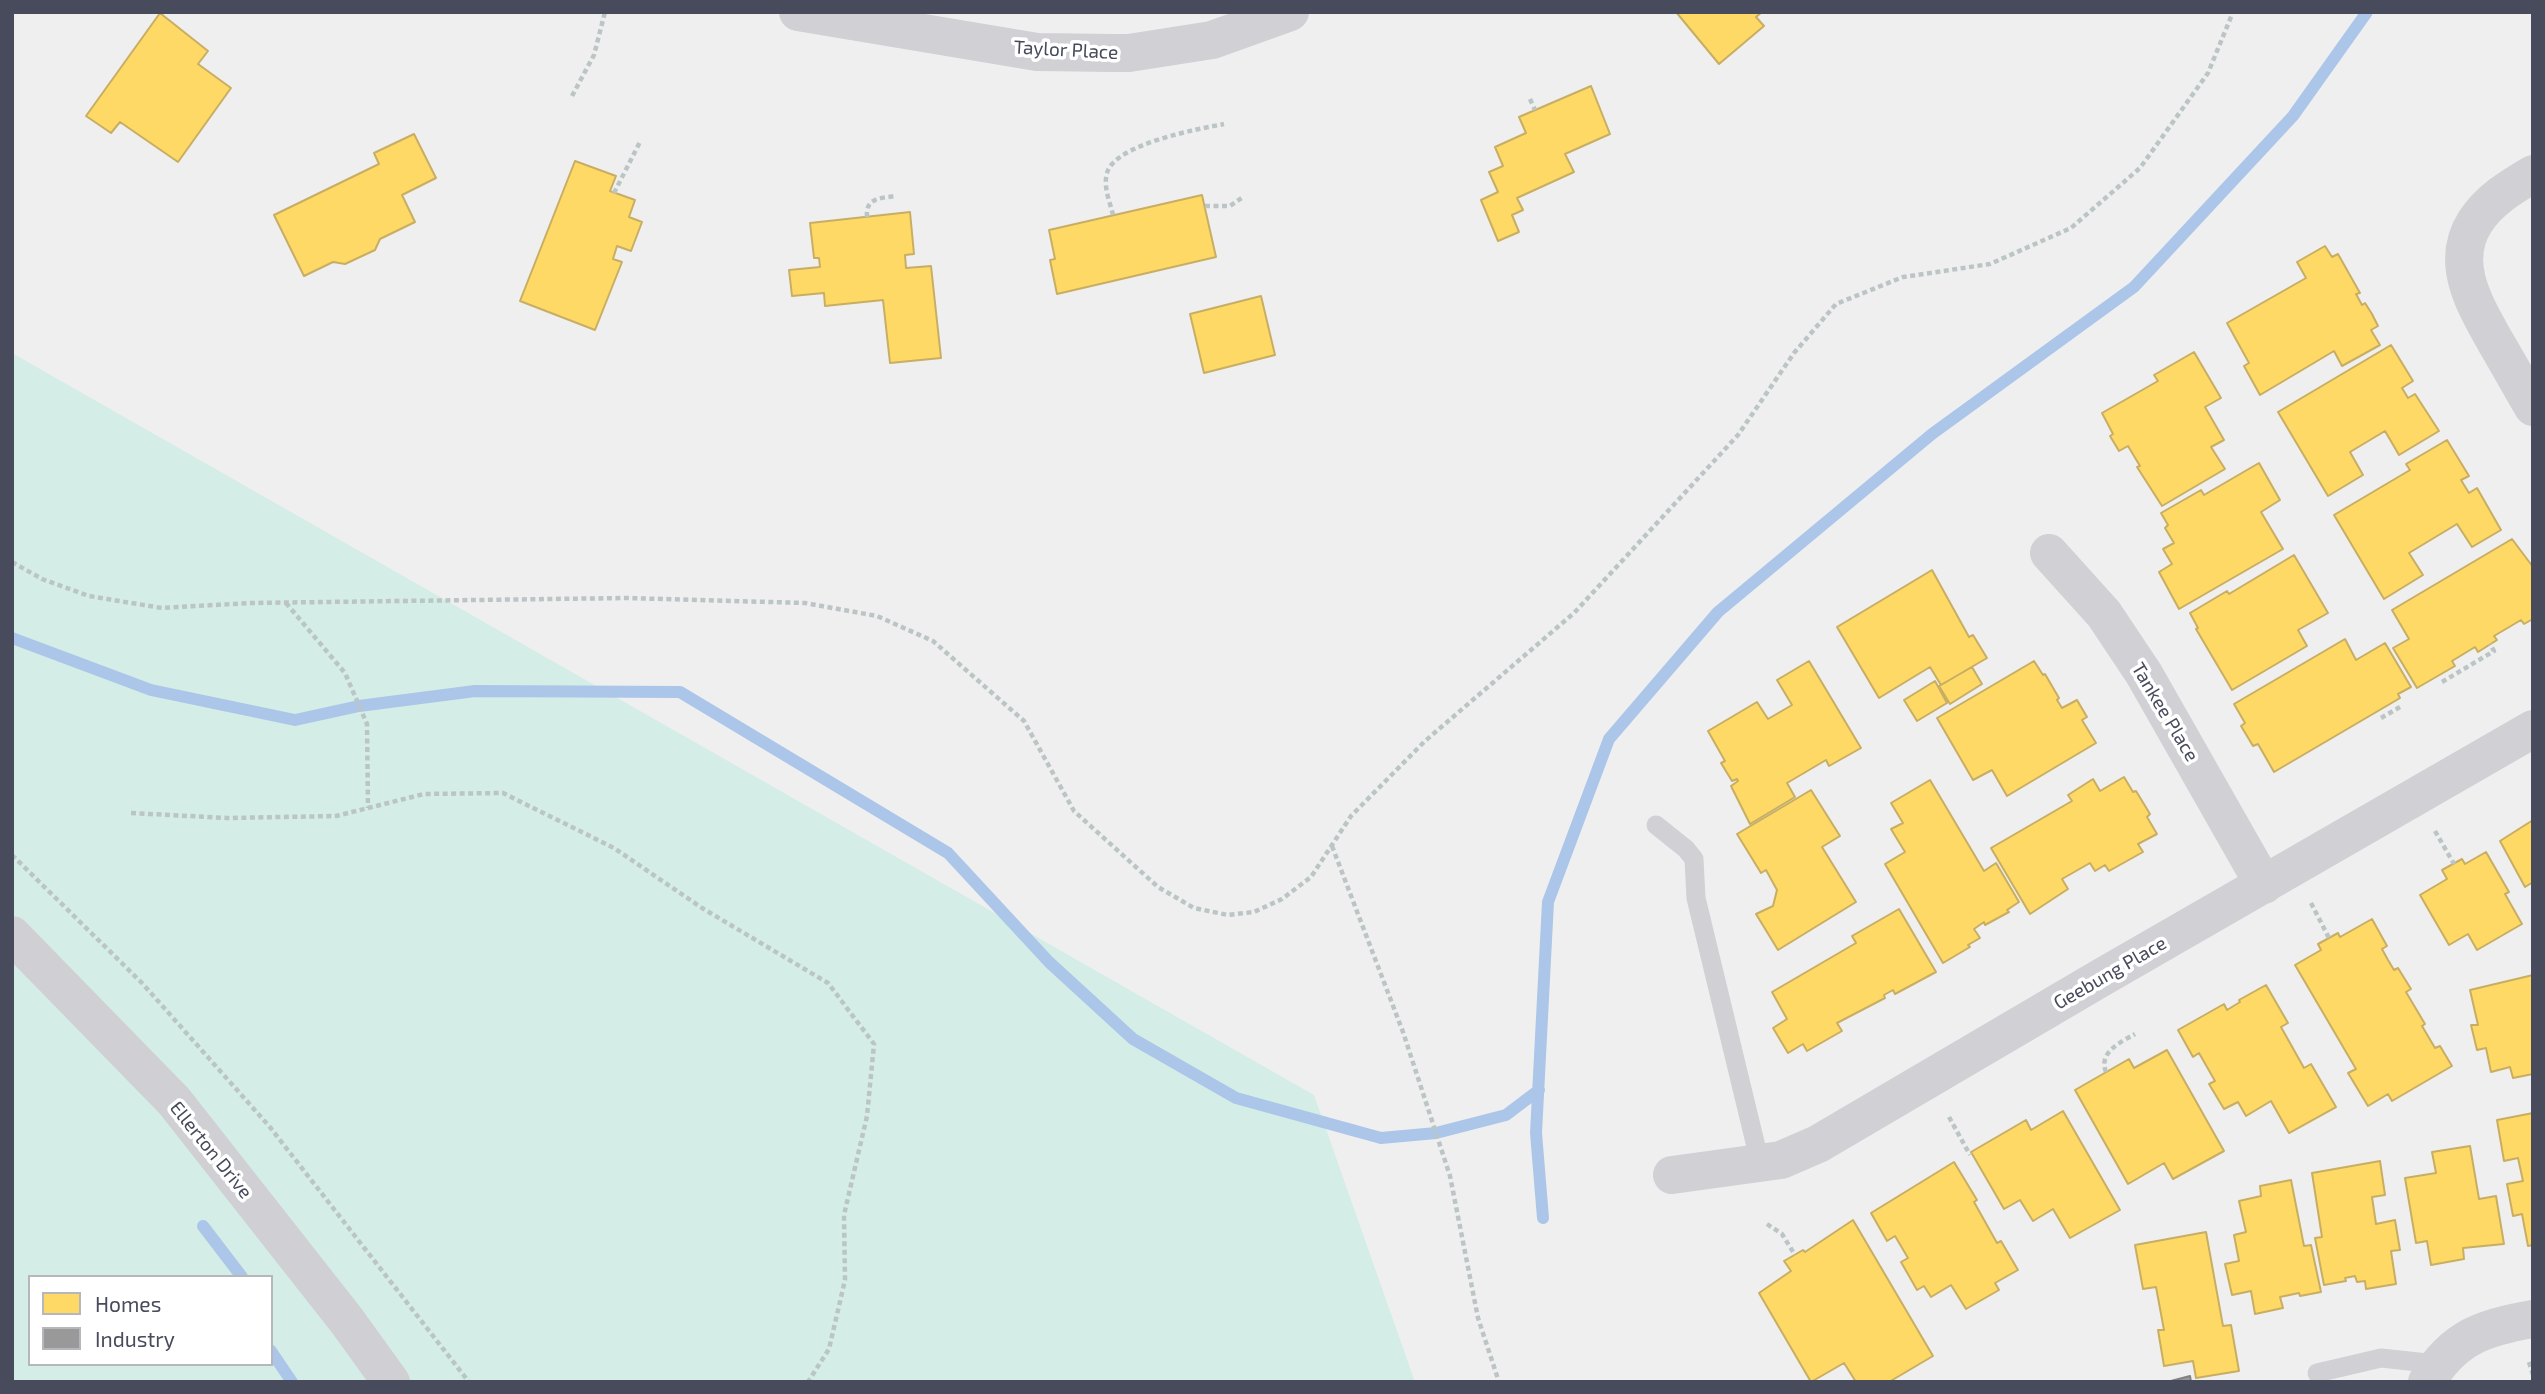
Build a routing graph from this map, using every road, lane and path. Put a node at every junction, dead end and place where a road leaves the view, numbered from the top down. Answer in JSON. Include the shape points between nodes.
{"nodes":[{"id":1,"x":605,"y":12,"type":"edge"},
{"id":2,"x":798,"y":12,"type":"edge"},
{"id":3,"x":1290,"y":12,"type":"edge"},
{"id":4,"x":2233,"y":12,"type":"edge"},
{"id":5,"x":572,"y":96,"type":"dead end"},
{"id":6,"x":1530,"y":99,"type":"dead end"},
{"id":7,"x":1535,"y":110,"type":"dead end"},
{"id":8,"x":1224,"y":124,"type":"dead end"},
{"id":9,"x":640,"y":140,"type":"dead end"},
{"id":10,"x":2533,"y":174,"type":"edge"},
{"id":11,"x":614,"y":193,"type":"dead end"},
{"id":12,"x":897,"y":195,"type":"dead end"},
{"id":13,"x":1243,"y":197,"type":"dead end"},
{"id":14,"x":1205,"y":206,"type":"dead end"},
{"id":15,"x":1113,"y":215,"type":"dead end"},
{"id":16,"x":867,"y":217,"type":"dead end"},
{"id":17,"x":2533,"y":407,"type":"edge"},
{"id":18,"x":2049,"y":553,"type":"dead end"},
{"id":19,"x":12,"y":562,"type":"edge"},
{"id":20,"x":285,"y":603,"type":"junction"},
{"id":21,"x":2490,"y":644,"type":"dead end"},
{"id":22,"x":2442,"y":682,"type":"dead end"},
{"id":23,"x":2400,"y":707,"type":"dead end"},
{"id":24,"x":2381,"y":718,"type":"dead end"},
{"id":25,"x":2533,"y":729,"type":"edge"},
{"id":26,"x":368,"y":808,"type":"junction"},
{"id":27,"x":131,"y":813,"type":"dead end"},
{"id":28,"x":1656,"y":825,"type":"dead end"},
{"id":29,"x":2434,"y":831,"type":"dead end"},
{"id":30,"x":1331,"y":845,"type":"junction"},
{"id":31,"x":12,"y":855,"type":"edge"},
{"id":32,"x":2454,"y":864,"type":"dead end"},
{"id":33,"x":2264,"y":885,"type":"junction"},
{"id":34,"x":2311,"y":903,"type":"dead end"},
{"id":35,"x":12,"y":935,"type":"edge"},
{"id":36,"x":2329,"y":938,"type":"dead end"},
{"id":37,"x":2135,"y":1034,"type":"dead end"},
{"id":38,"x":2106,"y":1072,"type":"dead end"},
{"id":39,"x":1949,"y":1116,"type":"dead end"},
{"id":40,"x":1970,"y":1155,"type":"dead end"},
{"id":41,"x":1760,"y":1163,"type":"junction"},
{"id":42,"x":1672,"y":1175,"type":"dead end"},
{"id":43,"x":1767,"y":1224,"type":"dead end"},
{"id":44,"x":1795,"y":1255,"type":"dead end"},
{"id":45,"x":2533,"y":1319,"type":"edge"},
{"id":46,"x":2529,"y":1362,"type":"dead end"},
{"id":47,"x":2317,"y":1373,"type":"dead end"},
{"id":48,"x":2432,"y":1373,"type":"edge"},
{"id":49,"x":2533,"y":1375,"type":"edge"},
{"id":50,"x":391,"y":1382,"type":"edge"},
{"id":51,"x":469,"y":1382,"type":"edge"},
{"id":52,"x":808,"y":1382,"type":"edge"},
{"id":53,"x":1499,"y":1382,"type":"edge"}],
"edges":[{"from":1,"to":5,"type":"path","via":[[594,55]]},
{"from":2,"to":3,"type":"street","name":"Taylor Place","via":[[1037,52],[1121,53],[1212,40]]},
{"from":4,"to":30,"type":"path","via":[[2208,73],[2140,168],[2071,229],[1990,264],[1903,277],[1836,304],[1794,353],[1738,435],[1684,496],[1574,613],[1425,741],[1351,816]]},
{"from":6,"to":7,"type":"path"},
{"from":8,"to":15,"type":"path","via":[[1147,144],[1112,163],[1106,188]]},
{"from":9,"to":11,"type":"path"},
{"from":10,"to":17,"type":"street","via":[[2501,194],[2474,223],[2465,269],[2466,284],[2480,315]]},
{"from":12,"to":16,"type":"path","via":[[870,202]]},
{"from":13,"to":14,"type":"path","via":[[1230,206]]},
{"from":18,"to":33,"type":"street","name":"Tankee Place","via":[[2105,614]]},
{"from":19,"to":20,"type":"path","via":[[89,596],[162,608]]},
{"from":20,"to":26,"type":"path","via":[[345,674],[367,724]]},
{"from":20,"to":30,"type":"path","via":[[627,598],[806,603],[877,617],[933,641],[1024,721],[1074,811],[1158,887],[1194,908],[1228,915],[1254,912],[1282,900],[1311,877]]},
{"from":21,"to":22,"type":"path","via":[[2494,651]]},
{"from":23,"to":24,"type":"path"},
{"from":25,"to":33,"type":"street","name":"Geebung Place"},
{"from":26,"to":27,"type":"path","via":[[336,816]]},
{"from":26,"to":52,"type":"path","via":[[424,794],[503,793],[614,848],[702,908],[828,983],[874,1044],[867,1116],[844,1216],[845,1280],[829,1349]]},
{"from":28,"to":41,"type":"lane","via":[[1695,862],[1696,898]]},
{"from":29,"to":32,"type":"path"},
{"from":30,"to":53,"type":"path","via":[[1403,1032],[1450,1176],[1478,1318]]},
{"from":31,"to":51,"type":"path","via":[[142,983],[269,1126]]},
{"from":33,"to":41,"type":"street","name":"Geebung Place","via":[[1818,1144],[1781,1160]]},
{"from":34,"to":36,"type":"path"},
{"from":35,"to":50,"type":"main road","name":"Ellerton Drive","via":[[174,1101]]},
{"from":37,"to":38,"type":"path","via":[[2108,1053]]},
{"from":39,"to":40,"type":"path"},
{"from":41,"to":42,"type":"street","name":"Geebung Place"},
{"from":43,"to":44,"type":"path","via":[[1782,1234]]},
{"from":45,"to":48,"type":"street","via":[[2473,1335],[2451,1349]]},
{"from":46,"to":49,"type":"path"},
{"from":47,"to":48,"type":"lane","via":[[2381,1358]]}]}
